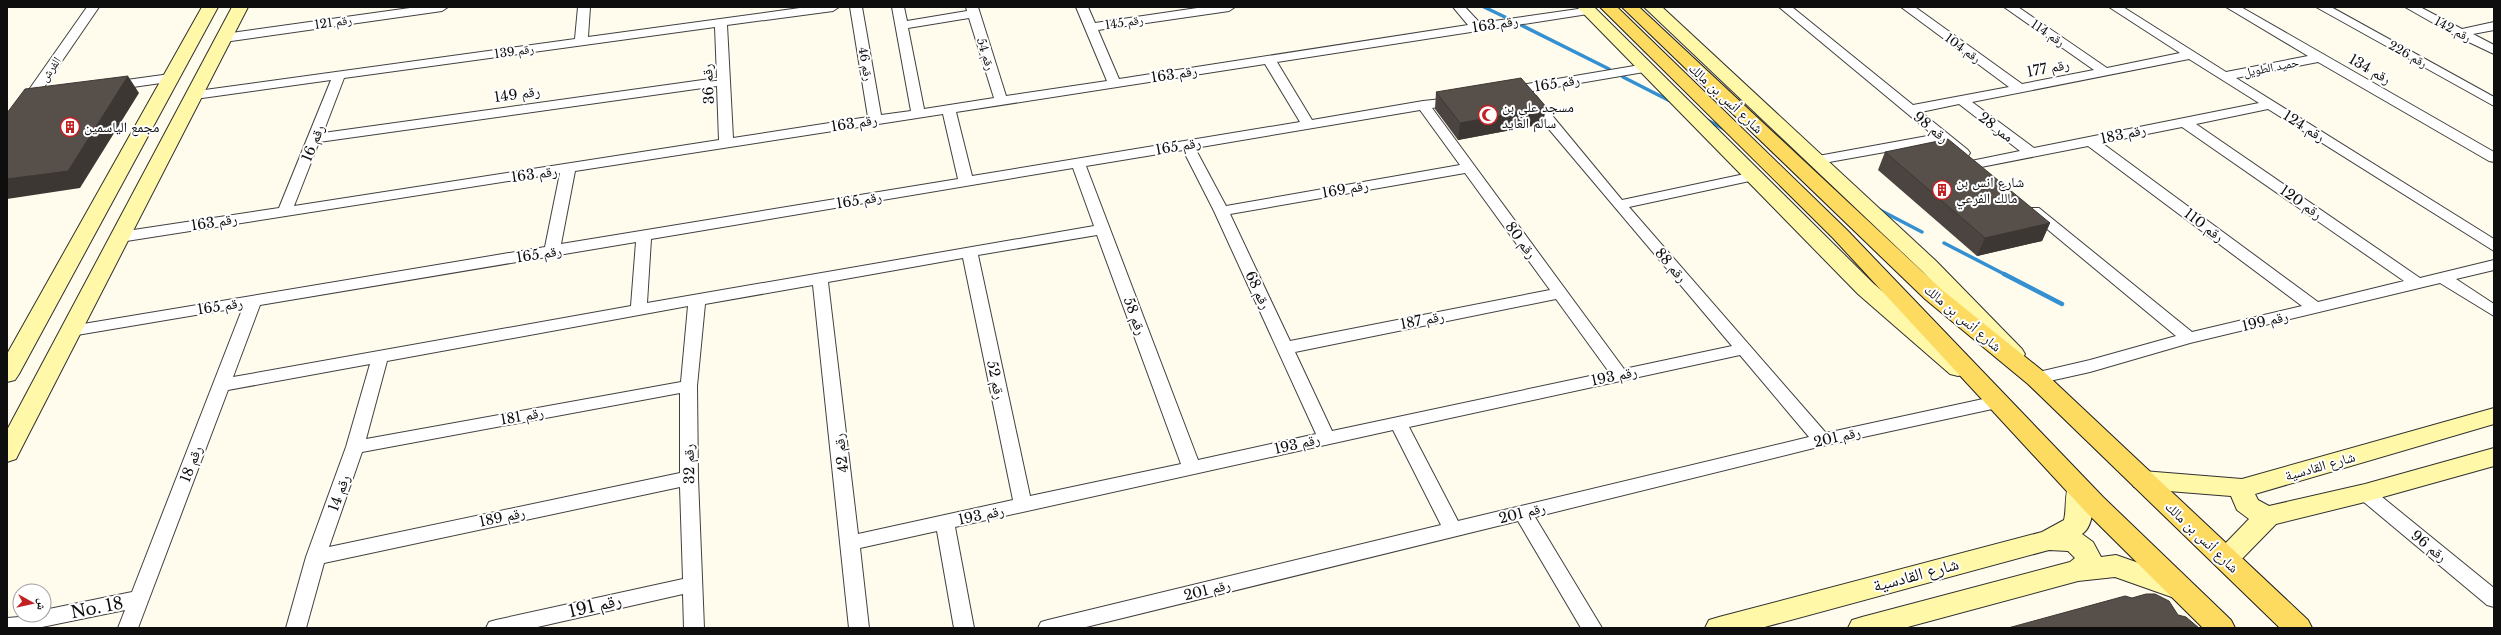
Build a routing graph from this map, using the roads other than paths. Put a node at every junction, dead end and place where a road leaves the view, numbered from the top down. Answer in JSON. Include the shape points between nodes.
{"nodes":[{"id":1,"x":93,"y":7,"type":"edge"},
{"id":2,"x":210,"y":7,"type":"edge"},
{"id":3,"x":240,"y":7,"type":"edge"},
{"id":4,"x":436,"y":7,"type":"edge"},
{"id":5,"x":584,"y":7,"type":"edge"},
{"id":6,"x":833,"y":7,"type":"edge"},
{"id":7,"x":856,"y":7,"type":"edge"},
{"id":8,"x":898,"y":7,"type":"edge"},
{"id":9,"x":1082,"y":7,"type":"edge"},
{"id":10,"x":1229,"y":7,"type":"edge"},
{"id":11,"x":1459,"y":7,"type":"edge"},
{"id":12,"x":1630,"y":7,"type":"edge"},
{"id":13,"x":1641,"y":7,"type":"edge"},
{"id":14,"x":1652,"y":7,"type":"edge"},
{"id":15,"x":1784,"y":7,"type":"edge"},
{"id":16,"x":1907,"y":7,"type":"edge"},
{"id":17,"x":2010,"y":7,"type":"edge"},
{"id":18,"x":2115,"y":7,"type":"edge"},
{"id":19,"x":2232,"y":7,"type":"edge"},
{"id":20,"x":2322,"y":7,"type":"edge"},
{"id":21,"x":2412,"y":7,"type":"edge"},
{"id":22,"x":1594,"y":8,"type":"edge"},
{"id":23,"x":973,"y":11,"type":"edge"},
{"id":24,"x":365,"y":12,"type":"edge"},
{"id":25,"x":721,"y":22,"type":"junction"},
{"id":26,"x":901,"y":25,"type":"junction"},
{"id":27,"x":2494,"y":26,"type":"edge"},
{"id":28,"x":1090,"y":27,"type":"junction"},
{"id":29,"x":1477,"y":27,"type":"junction"},
{"id":30,"x":2460,"y":33,"type":"junction"},
{"id":31,"x":224,"y":38,"type":"junction"},
{"id":32,"x":581,"y":42,"type":"junction"},
{"id":33,"x":2494,"y":50,"type":"edge"},
{"id":34,"x":2191,"y":55,"type":"junction"},
{"id":35,"x":2318,"y":58,"type":"junction"},
{"id":36,"x":1269,"y":59,"type":"junction"},
{"id":37,"x":1646,"y":68,"type":"junction"},
{"id":38,"x":2106,"y":73,"type":"junction"},
{"id":39,"x":339,"y":75,"type":"junction"},
{"id":40,"x":1728,"y":76,"type":"junction"},
{"id":41,"x":2224,"y":76,"type":"junction"},
{"id":42,"x":170,"y":78,"type":"junction"},
{"id":43,"x":724,"y":81,"type":"junction"},
{"id":44,"x":1114,"y":83,"type":"junction"},
{"id":45,"x":100,"y":87,"type":"edge"},
{"id":46,"x":1522,"y":89,"type":"junction"},
{"id":47,"x":2020,"y":89,"type":"junction"},
{"id":48,"x":46,"y":94,"type":"edge"},
{"id":49,"x":1492,"y":94,"type":"edge"},
{"id":50,"x":195,"y":95,"type":"junction"},
{"id":51,"x":31,"y":96,"type":"junction"},
{"id":52,"x":1469,"y":98,"type":"edge"},
{"id":53,"x":1961,"y":100,"type":"junction"},
{"id":54,"x":1001,"y":101,"type":"junction"},
{"id":55,"x":2494,"y":102,"type":"edge"},
{"id":56,"x":1423,"y":105,"type":"junction"},
{"id":57,"x":2271,"y":105,"type":"junction"},
{"id":58,"x":949,"y":109,"type":"junction"},
{"id":59,"x":1910,"y":110,"type":"junction"},
{"id":60,"x":14,"y":113,"type":"edge"},
{"id":61,"x":918,"y":114,"type":"junction"},
{"id":62,"x":875,"y":120,"type":"junction"},
{"id":63,"x":2184,"y":122,"type":"junction"},
{"id":64,"x":1308,"y":124,"type":"junction"},
{"id":65,"x":7,"y":131,"type":"edge"},
{"id":66,"x":1943,"y":137,"type":"junction"},
{"id":67,"x":316,"y":138,"type":"junction"},
{"id":68,"x":2091,"y":141,"type":"junction"},
{"id":69,"x":726,"y":143,"type":"junction"},
{"id":70,"x":1187,"y":145,"type":"junction"},
{"id":71,"x":2031,"y":153,"type":"junction"},
{"id":72,"x":2494,"y":158,"type":"edge"},
{"id":73,"x":1818,"y":160,"type":"junction"},
{"id":74,"x":1078,"y":164,"type":"junction"},
{"id":75,"x":1976,"y":164,"type":"junction"},
{"id":76,"x":1469,"y":168,"type":"junction"},
{"id":77,"x":568,"y":169,"type":"junction"},
{"id":78,"x":1988,"y":174,"type":"edge"},
{"id":79,"x":1754,"y":176,"type":"junction"},
{"id":80,"x":966,"y":182,"type":"junction"},
{"id":81,"x":2024,"y":204,"type":"edge"},
{"id":82,"x":1619,"y":205,"type":"junction"},
{"id":83,"x":285,"y":211,"type":"junction"},
{"id":84,"x":1221,"y":211,"type":"junction"},
{"id":85,"x":1103,"y":229,"type":"junction"},
{"id":86,"x":644,"y":236,"type":"junction"},
{"id":87,"x":120,"y":237,"type":"junction"},
{"id":88,"x":2494,"y":246,"type":"edge"},
{"id":89,"x":552,"y":251,"type":"junction"},
{"id":90,"x":970,"y":253,"type":"junction"},
{"id":91,"x":2494,"y":265,"type":"edge"},
{"id":92,"x":2442,"y":277,"type":"junction"},
{"id":93,"x":820,"y":278,"type":"junction"},
{"id":94,"x":2417,"y":283,"type":"junction"},
{"id":95,"x":1559,"y":293,"type":"junction"},
{"id":96,"x":254,"y":300,"type":"junction"},
{"id":97,"x":696,"y":300,"type":"junction"},
{"id":98,"x":2317,"y":309,"type":"junction"},
{"id":99,"x":638,"y":310,"type":"junction"},
{"id":100,"x":2494,"y":311,"type":"edge"},
{"id":101,"x":71,"y":331,"type":"junction"},
{"id":102,"x":2189,"y":338,"type":"junction"},
{"id":103,"x":1285,"y":348,"type":"junction"},
{"id":104,"x":1744,"y":349,"type":"junction"},
{"id":105,"x":380,"y":357,"type":"junction"},
{"id":106,"x":7,"y":374,"type":"edge"},
{"id":107,"x":1620,"y":375,"type":"junction"},
{"id":108,"x":2036,"y":378,"type":"junction"},
{"id":109,"x":222,"y":385,"type":"junction"},
{"id":110,"x":689,"y":386,"type":"junction"},
{"id":111,"x":1997,"y":402,"type":"junction"},
{"id":112,"x":2494,"y":416,"type":"edge"},
{"id":113,"x":1398,"y":423,"type":"junction"},
{"id":114,"x":1327,"y":438,"type":"junction"},
{"id":115,"x":1822,"y":440,"type":"junction"},
{"id":116,"x":355,"y":447,"type":"junction"},
{"id":117,"x":7,"y":453,"type":"edge"},
{"id":118,"x":2494,"y":457,"type":"edge"},
{"id":119,"x":1192,"y":469,"type":"junction"},
{"id":120,"x":689,"y":478,"type":"junction"},
{"id":121,"x":2143,"y":480,"type":"junction"},
{"id":122,"x":2242,"y":488,"type":"junction"},
{"id":123,"x":2079,"y":489,"type":"junction"},
{"id":124,"x":2365,"y":493,"type":"junction"},
{"id":125,"x":1023,"y":506,"type":"junction"},
{"id":126,"x":1523,"y":513,"type":"junction"},
{"id":127,"x":2268,"y":516,"type":"junction"},
{"id":128,"x":945,"y":523,"type":"junction"},
{"id":129,"x":1453,"y":530,"type":"junction"},
{"id":130,"x":2049,"y":540,"type":"junction"},
{"id":131,"x":851,"y":543,"type":"junction"},
{"id":132,"x":316,"y":557,"type":"junction"},
{"id":133,"x":2226,"y":559,"type":"junction"},
{"id":134,"x":2078,"y":570,"type":"junction"},
{"id":135,"x":694,"y":584,"type":"junction"},
{"id":136,"x":2180,"y":589,"type":"junction"},
{"id":137,"x":139,"y":599,"type":"junction"},
{"id":138,"x":2494,"y":599,"type":"edge"},
{"id":139,"x":7,"y":626,"type":"edge"},
{"id":140,"x":128,"y":628,"type":"edge"},
{"id":141,"x":296,"y":628,"type":"edge"},
{"id":142,"x":496,"y":628,"type":"edge"},
{"id":143,"x":694,"y":628,"type":"edge"},
{"id":144,"x":859,"y":628,"type":"edge"},
{"id":145,"x":964,"y":628,"type":"edge"},
{"id":146,"x":1048,"y":628,"type":"edge"},
{"id":147,"x":1592,"y":628,"type":"edge"},
{"id":148,"x":1719,"y":628,"type":"edge"},
{"id":149,"x":1862,"y":628,"type":"edge"},
{"id":150,"x":2221,"y":628,"type":"edge"},
{"id":151,"x":2298,"y":628,"type":"edge"}],
"edges":[{"from":1,"to":51,"type":"street","name":"الفرش"},
{"from":2,"to":42,"type":"street"},
{"from":3,"to":31,"type":"street"},
{"from":4,"to":24,"type":"street","name":"رقم 121"},
{"from":5,"to":32,"type":"street"},
{"from":6,"to":25,"type":"street","name":"رقم 139"},
{"from":7,"to":62,"type":"street","name":"رقم 46"},
{"from":8,"to":26,"type":"street"},
{"from":9,"to":28,"type":"street"},
{"from":10,"to":28,"type":"street","name":"رقم 145"},
{"from":11,"to":29,"type":"street"},
{"from":12,"to":108,"type":"main road","name":"شارع أنس بن مالك","via":[[1933,294]]},
{"from":13,"to":40,"type":"street"},
{"from":14,"to":40,"type":"street"},
{"from":15,"to":59,"type":"street","name":"رقم 98"},
{"from":16,"to":47,"type":"street","name":"رقم 104"},
{"from":17,"to":38,"type":"street","name":"رقم 114"},
{"from":18,"to":34,"type":"street","name":"رقم 124"},
{"from":19,"to":35,"type":"street","name":"رقم 134"},
{"from":20,"to":55,"type":"street","name":"رقم 226"},
{"from":21,"to":30,"type":"street","name":"رقم 142"},
{"from":22,"to":29,"type":"street","name":"رقم 163"},
{"from":22,"to":37,"type":"street"},
{"from":22,"to":111,"type":"main road","name":"شارع أنس بن مالك","via":[[1840,234]]},
{"from":23,"to":26,"type":"street"},
{"from":23,"to":54,"type":"street","name":"رقم 54"},
{"from":24,"to":31,"type":"street","name":"رقم 121"},
{"from":25,"to":32,"type":"street","name":"رقم 139"},
{"from":25,"to":43,"type":"street","name":"رقم 36"},
{"from":26,"to":61,"type":"street"},
{"from":27,"to":30,"type":"street"},
{"from":28,"to":44,"type":"street"},
{"from":29,"to":36,"type":"street","name":"رقم 163"},
{"from":30,"to":33,"type":"street","name":"رقم 142"},
{"from":31,"to":50,"type":"street"},
{"from":32,"to":39,"type":"street","name":"رقم 139"},
{"from":34,"to":38,"type":"street","name":"رقم 177"},
{"from":34,"to":41,"type":"street","name":"رقم 124"},
{"from":35,"to":41,"type":"street","name":"حميد الطويل"},
{"from":35,"to":72,"type":"street","name":"رقم 134"},
{"from":36,"to":44,"type":"street","name":"رقم 163"},
{"from":36,"to":64,"type":"street"},
{"from":37,"to":46,"type":"street","name":"رقم 165"},
{"from":37,"to":79,"type":"street"},
{"from":38,"to":47,"type":"street","name":"رقم 177"},
{"from":39,"to":50,"type":"street","name":"رقم 139"},
{"from":39,"to":67,"type":"street","name":"رقم 16"},
{"from":40,"to":73,"type":"street"},
{"from":41,"to":57,"type":"street","name":"رقم 124"},
{"from":42,"to":45,"type":"street"},
{"from":42,"to":106,"type":"street"},
{"from":43,"to":67,"type":"street","name":"رقم 149"},
{"from":43,"to":69,"type":"street","name":"رقم 36"},
{"from":44,"to":54,"type":"street","name":"رقم 163"},
{"from":46,"to":49,"type":"street","name":"رقم 165"},
{"from":46,"to":82,"type":"street","name":"رقم 88"},
{"from":47,"to":53,"type":"street","name":"رقم 177"},
{"from":48,"to":51,"type":"street"},
{"from":50,"to":87,"type":"street"},
{"from":51,"to":60,"type":"street","name":"الفرش"},
{"from":52,"to":56,"type":"street","name":"رقم 165"},
{"from":53,"to":59,"type":"street","name":"رقم 177"},
{"from":53,"to":71,"type":"street","name":"ممر 28"},
{"from":54,"to":58,"type":"street","name":"رقم 163"},
{"from":56,"to":64,"type":"street","name":"رقم 165"},
{"from":56,"to":76,"type":"street","name":"رقم 80"},
{"from":57,"to":63,"type":"street","name":"رقم 183"},
{"from":57,"to":88,"type":"street","name":"رقم 124"},
{"from":58,"to":61,"type":"street","name":"رقم 163"},
{"from":58,"to":80,"type":"street"},
{"from":59,"to":66,"type":"street","name":"رقم 98"},
{"from":60,"to":65,"type":"street","name":"الفرش"},
{"from":61,"to":62,"type":"street","name":"رقم 163"},
{"from":62,"to":69,"type":"street","name":"رقم 163"},
{"from":63,"to":68,"type":"street","name":"رقم 183"},
{"from":63,"to":94,"type":"street","name":"رقم 120"},
{"from":64,"to":70,"type":"street","name":"رقم 165"},
{"from":66,"to":73,"type":"street"},
{"from":66,"to":75,"type":"street","name":"رقم 98"},
{"from":67,"to":83,"type":"street","name":"رقم 16"},
{"from":68,"to":71,"type":"street","name":"رقم 183"},
{"from":68,"to":98,"type":"street","name":"رقم 110"},
{"from":69,"to":77,"type":"street","name":"رقم 163"},
{"from":70,"to":74,"type":"street","name":"رقم 165"},
{"from":70,"to":84,"type":"street","name":"رقم 68"},
{"from":71,"to":75,"type":"street","name":"رقم 183"},
{"from":73,"to":108,"type":"street","via":[[1964,300]]},
{"from":74,"to":80,"type":"street","name":"رقم 165"},
{"from":74,"to":85,"type":"street","name":"رقم 58"},
{"from":75,"to":78,"type":"street","name":"رقم 98"},
{"from":76,"to":84,"type":"street","name":"رقم 169"},
{"from":76,"to":95,"type":"street","name":"رقم 80"},
{"from":77,"to":83,"type":"street","name":"رقم 163"},
{"from":77,"to":89,"type":"street"},
{"from":79,"to":82,"type":"street"},
{"from":79,"to":111,"type":"street","via":[[1866,289]]},
{"from":80,"to":86,"type":"street","name":"رقم 165"},
{"from":81,"to":102,"type":"street"},
{"from":82,"to":104,"type":"street","name":"رقم 88"},
{"from":83,"to":87,"type":"street","name":"رقم 163"},
{"from":84,"to":103,"type":"street","name":"رقم 68"},
{"from":85,"to":90,"type":"street"},
{"from":85,"to":119,"type":"street","name":"رقم 58"},
{"from":86,"to":89,"type":"street","name":"رقم 165"},
{"from":86,"to":99,"type":"street"},
{"from":87,"to":101,"type":"street"},
{"from":89,"to":96,"type":"street","name":"رقم 165"},
{"from":90,"to":93,"type":"street"},
{"from":90,"to":125,"type":"street","name":"رقم 52"},
{"from":91,"to":92,"type":"street","name":"رقم 199"},
{"from":92,"to":94,"type":"street","name":"رقم 199"},
{"from":92,"to":100,"type":"street"},
{"from":93,"to":97,"type":"street"},
{"from":93,"to":131,"type":"street","name":"رقم 42"},
{"from":94,"to":98,"type":"street","name":"رقم 199"},
{"from":95,"to":103,"type":"street","name":"رقم 187"},
{"from":95,"to":107,"type":"street","name":"رقم 80"},
{"from":96,"to":101,"type":"street","name":"رقم 165"},
{"from":96,"to":109,"type":"street","name":"رقم 18"},
{"from":97,"to":99,"type":"street"},
{"from":97,"to":110,"type":"street","name":"رقم 32"},
{"from":98,"to":102,"type":"street","name":"رقم 199"},
{"from":99,"to":105,"type":"street"},
{"from":101,"to":117,"type":"street"},
{"from":102,"to":108,"type":"street","name":"رقم 199","via":[[2090,366]]},
{"from":103,"to":114,"type":"street","name":"رقم 68"},
{"from":104,"to":107,"type":"street","name":"رقم 193"},
{"from":104,"to":115,"type":"street","name":"رقم 88"},
{"from":105,"to":109,"type":"street"},
{"from":105,"to":116,"type":"street","name":"رقم 14"},
{"from":107,"to":113,"type":"street","name":"رقم 193"},
{"from":108,"to":121,"type":"main road","name":"شارع أنس بن مالك"},
{"from":109,"to":137,"type":"street","name":"رقم 18"},
{"from":110,"to":116,"type":"street","name":"رقم 181"},
{"from":110,"to":120,"type":"street","name":"رقم 32"},
{"from":111,"to":115,"type":"street","name":"رقم 201"},
{"from":111,"to":123,"type":"main road","name":"شارع أنس بن مالك"},
{"from":112,"to":122,"type":"street","name":"شارع القادسية"},
{"from":113,"to":114,"type":"street","name":"رقم 193"},
{"from":113,"to":129,"type":"street"},
{"from":114,"to":119,"type":"street","name":"رقم 193"},
{"from":115,"to":126,"type":"street","name":"رقم 201"},
{"from":116,"to":132,"type":"street","name":"رقم 14"},
{"from":118,"to":124,"type":"street"},
{"from":119,"to":125,"type":"street","name":"رقم 193"},
{"from":120,"to":132,"type":"street","name":"رقم 189"},
{"from":120,"to":135,"type":"street","name":"رقم 32"},
{"from":121,"to":122,"type":"street","name":"شارع القادسية"},
{"from":121,"to":133,"type":"main road","name":"شارع أنس بن مالك"},
{"from":122,"to":127,"type":"street","via":[[2242,497],[2248,506],[2257,513]]},
{"from":123,"to":130,"type":"street","name":"شارع القادسية","via":[[2080,506],[2075,526]]},
{"from":123,"to":136,"type":"main road","name":"شارع أنس بن مالك"},
{"from":124,"to":127,"type":"street"},
{"from":124,"to":138,"type":"street","name":"رقم 96"},
{"from":125,"to":128,"type":"street","name":"رقم 193"},
{"from":126,"to":129,"type":"street","name":"رقم 201"},
{"from":126,"to":147,"type":"street"},
{"from":127,"to":133,"type":"street"},
{"from":128,"to":131,"type":"street","name":"رقم 193"},
{"from":128,"to":145,"type":"street"},
{"from":129,"to":146,"type":"street","name":"رقم 201"},
{"from":130,"to":134,"type":"street","via":[[2069,540],[2080,544],[2086,550],[2090,562]]},
{"from":130,"to":148,"type":"street","name":"شارع القادسية"},
{"from":131,"to":144,"type":"street","name":"رقم 42"},
{"from":132,"to":141,"type":"street","name":"رقم 14"},
{"from":133,"to":151,"type":"main road","name":"شارع أنس بن مالك"},
{"from":134,"to":136,"type":"street","via":[[2116,566]]},
{"from":134,"to":149,"type":"street"},
{"from":135,"to":142,"type":"street","name":"رقم 191"},
{"from":135,"to":143,"type":"street","name":"رقم 32"},
{"from":136,"to":150,"type":"main road","name":"شارع أنس بن مالك"},
{"from":137,"to":139,"type":"street","name":"No. 18"},
{"from":137,"to":140,"type":"street","name":"رقم 18"}]}
